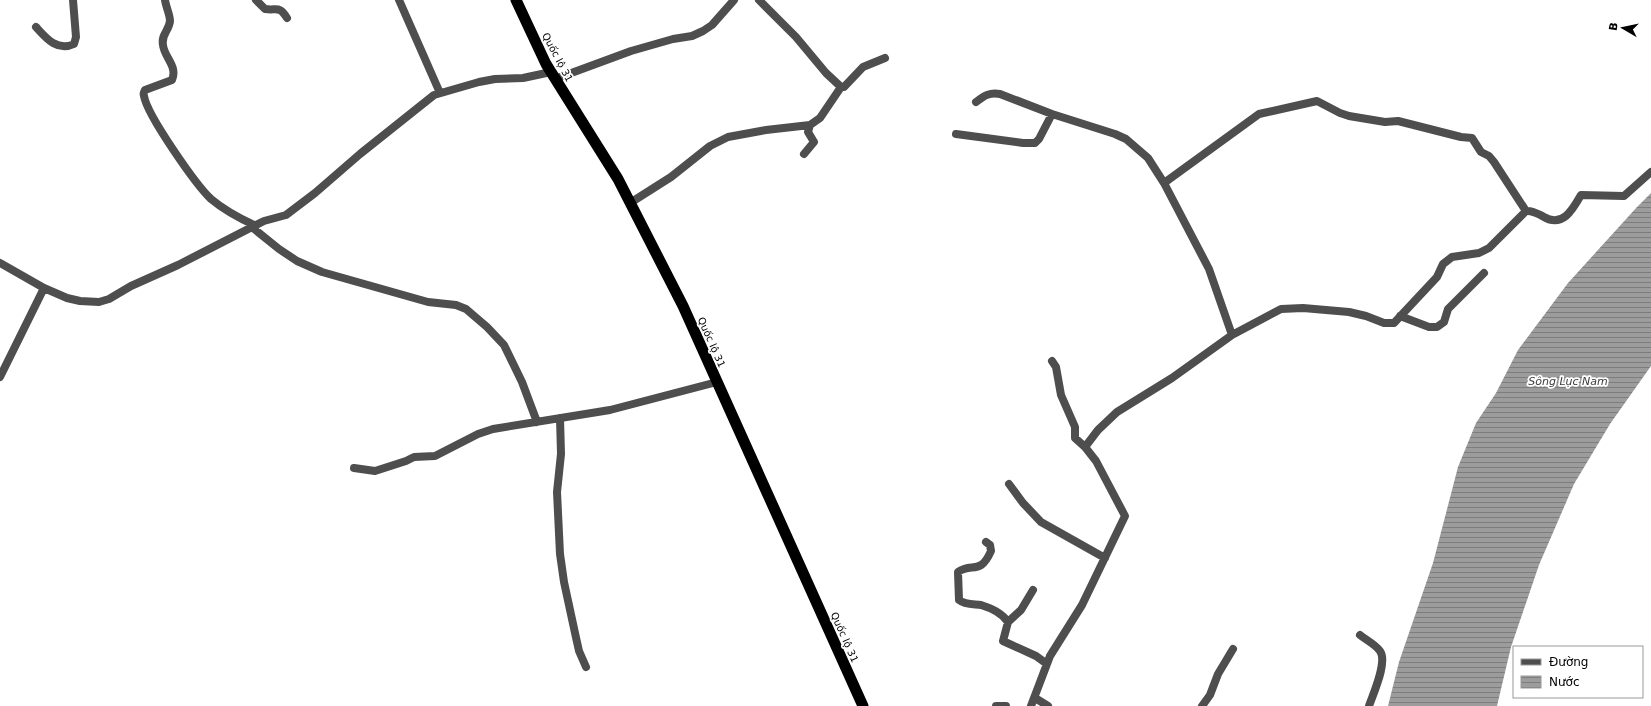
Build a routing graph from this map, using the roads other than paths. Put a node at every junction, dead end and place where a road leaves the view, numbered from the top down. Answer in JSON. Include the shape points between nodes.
{"nodes":[{"id":1,"x":73,"y":0,"type":"edge"},
{"id":2,"x":165,"y":0,"type":"edge"},
{"id":3,"x":256,"y":0,"type":"edge"},
{"id":4,"x":399,"y":0,"type":"edge"},
{"id":5,"x":516,"y":0,"type":"edge"},
{"id":6,"x":759,"y":0,"type":"edge"},
{"id":7,"x":733,"y":1,"type":"edge"},
{"id":8,"x":287,"y":18,"type":"dead end"},
{"id":9,"x":36,"y":27,"type":"dead end"},
{"id":10,"x":885,"y":58,"type":"dead end"},
{"id":11,"x":553,"y":75,"type":"junction"},
{"id":12,"x":841,"y":87,"type":"junction"},
{"id":13,"x":440,"y":93,"type":"junction"},
{"id":14,"x":976,"y":102,"type":"dead end"},
{"id":15,"x":1052,"y":114,"type":"junction"},
{"id":16,"x":810,"y":125,"type":"junction"},
{"id":17,"x":956,"y":134,"type":"dead end"},
{"id":18,"x":804,"y":154,"type":"dead end"},
{"id":19,"x":1651,"y":172,"type":"edge"},
{"id":20,"x":1164,"y":183,"type":"junction"},
{"id":21,"x":630,"y":203,"type":"junction"},
{"id":22,"x":1526,"y":210,"type":"junction"},
{"id":23,"x":255,"y":227,"type":"junction"},
{"id":24,"x":0,"y":263,"type":"edge"},
{"id":25,"x":1484,"y":272,"type":"dead end"},
{"id":26,"x":44,"y":288,"type":"junction"},
{"id":27,"x":1400,"y":316,"type":"junction"},
{"id":28,"x":1232,"y":335,"type":"junction"},
{"id":29,"x":1052,"y":361,"type":"dead end"},
{"id":30,"x":0,"y":377,"type":"edge"},
{"id":31,"x":717,"y":382,"type":"junction"},
{"id":32,"x":560,"y":418,"type":"junction"},
{"id":33,"x":537,"y":422,"type":"junction"},
{"id":34,"x":1085,"y":447,"type":"junction"},
{"id":35,"x":354,"y":468,"type":"dead end"},
{"id":36,"x":1009,"y":484,"type":"dead end"},
{"id":37,"x":986,"y":542,"type":"dead end"},
{"id":38,"x":1105,"y":558,"type":"junction"},
{"id":39,"x":1033,"y":590,"type":"dead end"},
{"id":40,"x":1008,"y":622,"type":"junction"},
{"id":41,"x":1360,"y":635,"type":"dead end"},
{"id":42,"x":1233,"y":649,"type":"dead end"},
{"id":43,"x":1047,"y":664,"type":"junction"},
{"id":44,"x":586,"y":666,"type":"dead end"},
{"id":45,"x":1033,"y":702,"type":"edge"},
{"id":46,"x":863,"y":706,"type":"edge"},
{"id":47,"x":996,"y":706,"type":"edge"},
{"id":48,"x":1006,"y":706,"type":"edge"},
{"id":49,"x":1048,"y":706,"type":"edge"},
{"id":50,"x":1202,"y":706,"type":"edge"},
{"id":51,"x":1369,"y":706,"type":"edge"}],
"edges":[{"from":1,"to":9,"type":"street","via":[[76,37],[74,44],[67,46],[50,42]]},
{"from":2,"to":23,"type":"street","via":[[170,21],[164,33],[163,46],[171,62],[174,76],[172,80],[145,90],[143,95],[172,148],[211,199]]},
{"from":3,"to":8,"type":"street","via":[[264,9],[279,8]]},
{"from":4,"to":13,"type":"street"},
{"from":5,"to":11,"type":"highway","name":"Quốc lộ 31"},
{"from":6,"to":12,"type":"street"},
{"from":7,"to":11,"type":"street","via":[[712,25],[692,36],[631,51]]},
{"from":10,"to":12,"type":"street","via":[[863,67],[848,84]]},
{"from":11,"to":13,"type":"street","via":[[495,79]]},
{"from":11,"to":21,"type":"highway","name":"Quốc lộ 31","via":[[618,179]]},
{"from":12,"to":16,"type":"street","via":[[820,118]]},
{"from":13,"to":23,"type":"street","via":[[417,108],[302,204],[286,215],[264,221]]},
{"from":14,"to":15,"type":"street","via":[[994,93]]},
{"from":15,"to":17,"type":"street","via":[[1035,142],[1023,143]]},
{"from":15,"to":20,"type":"street","via":[[1126,139],[1148,158]]},
{"from":16,"to":18,"type":"street","via":[[809,134],[814,142]]},
{"from":16,"to":21,"type":"street","via":[[728,137],[710,146],[671,177]]},
{"from":19,"to":22,"type":"street","via":[[1624,196],[1581,195],[1565,218],[1549,219]]},
{"from":20,"to":22,"type":"street","via":[[1258,114],[1317,101],[1349,116],[1385,122],[1398,121],[1472,138],[1481,152],[1494,162]]},
{"from":20,"to":28,"type":"street","via":[[1209,269]]},
{"from":21,"to":31,"type":"highway","name":"Quốc lộ 31","via":[[683,306]]},
{"from":22,"to":27,"type":"street","via":[[1489,248],[1479,253],[1448,258],[1441,266],[1437,277]]},
{"from":23,"to":26,"type":"street","via":[[100,302],[67,298]]},
{"from":23,"to":33,"type":"street","via":[[297,261],[322,272],[428,302],[456,305],[466,309],[504,345]]},
{"from":24,"to":26,"type":"street"},
{"from":25,"to":27,"type":"street","via":[[1448,309],[1444,322],[1437,326],[1429,327]]},
{"from":26,"to":30,"type":"street"},
{"from":27,"to":28,"type":"street","via":[[1394,323],[1389,324],[1349,312],[1287,308],[1262,318]]},
{"from":28,"to":34,"type":"street","via":[[1172,378],[1117,412]]},
{"from":29,"to":34,"type":"street","via":[[1056,367],[1061,396],[1075,427],[1075,438]]},
{"from":31,"to":32,"type":"street","via":[[610,410]]},
{"from":31,"to":46,"type":"highway","name":"Quốc lộ 31"},
{"from":32,"to":33,"type":"street"},
{"from":32,"to":44,"type":"street","via":[[561,454],[557,492],[560,554],[579,651]]},
{"from":33,"to":35,"type":"street","via":[[493,429],[435,456],[414,457],[375,471]]},
{"from":34,"to":38,"type":"street","via":[[1096,461],[1125,516]]},
{"from":36,"to":38,"type":"street","via":[[1041,522]]},
{"from":37,"to":40,"type":"street","via":[[991,551],[983,564],[958,572],[959,600],[1001,614]]},
{"from":38,"to":43,"type":"street","via":[[1082,605]]},
{"from":39,"to":40,"type":"street","via":[[1021,610]]},
{"from":40,"to":43,"type":"street","via":[[1003,641]]},
{"from":41,"to":51,"type":"street","via":[[1379,650],[1382,657]]},
{"from":42,"to":50,"type":"street"},
{"from":43,"to":45,"type":"street"},
{"from":45,"to":49,"type":"street"},
{"from":47,"to":48,"type":"street"}]}
